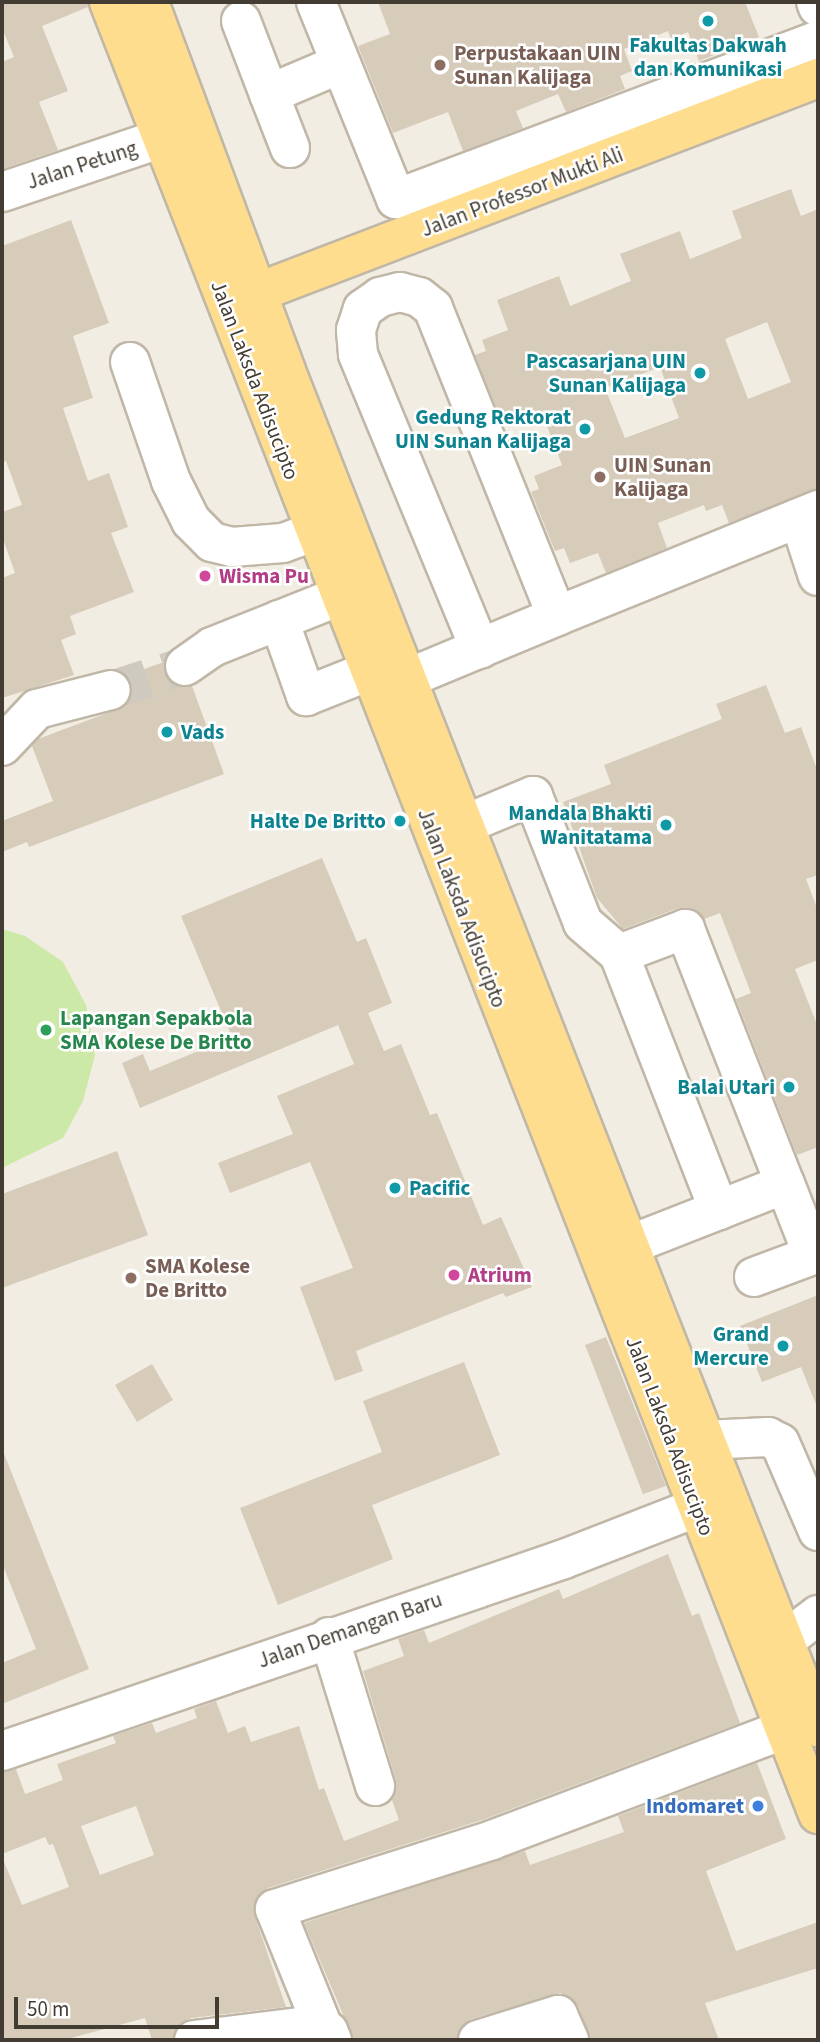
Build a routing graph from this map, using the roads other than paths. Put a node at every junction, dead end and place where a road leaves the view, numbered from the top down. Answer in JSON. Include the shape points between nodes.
{"nodes":[{"id":1,"x":109,"y":2,"type":"edge"},
{"id":2,"x":149,"y":2,"type":"edge"},
{"id":3,"x":316,"y":2,"type":"edge"},
{"id":4,"x":816,"y":2,"type":"edge"},
{"id":5,"x":818,"y":7,"type":"edge"},
{"id":6,"x":241,"y":21,"type":"dead end"},
{"id":7,"x":818,"y":40,"type":"edge"},
{"id":8,"x":340,"y":64,"type":"junction"},
{"id":9,"x":818,"y":78,"type":"edge"},
{"id":10,"x":269,"y":94,"type":"junction"},
{"id":11,"x":631,"y":110,"type":"junction"},
{"id":12,"x":162,"y":138,"type":"junction"},
{"id":13,"x":642,"y":147,"type":"junction"},
{"id":14,"x":290,"y":148,"type":"dead end"},
{"id":15,"x":2,"y":192,"type":"edge"},
{"id":16,"x":242,"y":298,"type":"junction"},
{"id":17,"x":130,"y":362,"type":"dead end"},
{"id":18,"x":809,"y":514,"type":"edge"},
{"id":19,"x":314,"y":531,"type":"junction"},
{"id":20,"x":818,"y":576,"type":"edge"},
{"id":21,"x":340,"y":596,"type":"junction"},
{"id":22,"x":557,"y":616,"type":"junction"},
{"id":23,"x":279,"y":620,"type":"junction"},
{"id":24,"x":480,"y":649,"type":"junction"},
{"id":25,"x":185,"y":666,"type":"tunnel mouth"},
{"id":26,"x":369,"y":671,"type":"junction"},
{"id":27,"x":406,"y":679,"type":"junction"},
{"id":28,"x":111,"y":691,"type":"tunnel mouth"},
{"id":29,"x":2,"y":746,"type":"edge"},
{"id":30,"x":463,"y":825,"type":"junction"},
{"id":31,"x":490,"y":936,"type":"junction"},
{"id":32,"x":619,"y":954,"type":"junction"},
{"id":33,"x":785,"y":1184,"type":"junction"},
{"id":34,"x":719,"y":1210,"type":"junction"},
{"id":35,"x":627,"y":1246,"type":"junction"},
{"id":36,"x":754,"y":1277,"type":"dead end"},
{"id":37,"x":704,"y":1440,"type":"junction"},
{"id":38,"x":698,"y":1507,"type":"junction"},
{"id":39,"x":818,"y":1531,"type":"edge"},
{"id":40,"x":818,"y":1615,"type":"edge"},
{"id":41,"x":329,"y":1637,"type":"junction"},
{"id":42,"x":784,"y":1641,"type":"junction"},
{"id":43,"x":807,"y":1710,"type":"edge"},
{"id":44,"x":2,"y":1751,"type":"edge"},
{"id":45,"x":375,"y":1786,"type":"dead end"},
{"id":46,"x":818,"y":1814,"type":"edge"},
{"id":47,"x":327,"y":2033,"type":"edge"},
{"id":48,"x":194,"y":2040,"type":"edge"},
{"id":49,"x":478,"y":2040,"type":"edge"},
{"id":50,"x":569,"y":2040,"type":"edge"}],
"edges":[{"from":1,"to":12,"type":"main road","name":"Jalan Laksda Adisucipto"},
{"from":2,"to":16,"type":"main road","name":"Jalan Laksda Adisucipto"},
{"from":3,"to":8,"type":"street"},
{"from":4,"to":5,"type":"street"},
{"from":6,"to":10,"type":"street"},
{"from":7,"to":11,"type":"street"},
{"from":8,"to":10,"type":"street"},
{"from":8,"to":11,"type":"street","via":[[396,199]]},
{"from":9,"to":13,"type":"main road","name":"Jalan Professor Mukti Ali"},
{"from":10,"to":14,"type":"street"},
{"from":11,"to":13,"type":"street"},
{"from":12,"to":15,"type":"street","name":"Jalan Petung"},
{"from":12,"to":16,"type":"main road","name":"Jalan Laksda Adisucipto"},
{"from":13,"to":16,"type":"main road","name":"Jalan Professor Mukti Ali"},
{"from":16,"to":19,"type":"main road","name":"Jalan Laksda Adisucipto"},
{"from":16,"to":27,"type":"main road","name":"Jalan Laksda Adisucipto"},
{"from":17,"to":19,"type":"street","via":[[171,481],[191,521],[212,542],[233,547],[283,544]]},
{"from":18,"to":20,"type":"street"},
{"from":18,"to":22,"type":"street"},
{"from":19,"to":21,"type":"main road","name":"Jalan Laksda Adisucipto"},
{"from":21,"to":23,"type":"street"},
{"from":21,"to":26,"type":"main road","name":"Jalan Laksda Adisucipto"},
{"from":22,"to":24,"type":"street"},
{"from":22,"to":24,"type":"street","via":[[433,308],[419,297],[400,292],[380,297],[363,309],[356,330],[358,354]]},
{"from":23,"to":25,"type":"street","via":[[212,647]]},
{"from":23,"to":26,"type":"street","via":[[306,696]]},
{"from":24,"to":27,"type":"street"},
{"from":26,"to":31,"type":"main road","name":"Jalan Laksda Adisucipto"},
{"from":27,"to":30,"type":"main road","name":"Jalan Laksda Adisucipto"},
{"from":28,"to":29,"type":"street","via":[[37,709]]},
{"from":30,"to":31,"type":"main road","name":"Jalan Laksda Adisucipto"},
{"from":30,"to":32,"type":"street","via":[[533,796],[583,923]]},
{"from":31,"to":35,"type":"main road","name":"Jalan Laksda Adisucipto"},
{"from":31,"to":38,"type":"main road","name":"Jalan Laksda Adisucipto"},
{"from":32,"to":33,"type":"street","via":[[685,929]]},
{"from":32,"to":34,"type":"street"},
{"from":33,"to":34,"type":"street"},
{"from":33,"to":36,"type":"street","via":[[813,1255]]},
{"from":34,"to":35,"type":"street"},
{"from":35,"to":37,"type":"main road","name":"Jalan Laksda Adisucipto"},
{"from":37,"to":39,"type":"street","via":[[768,1437],[780,1443]]},
{"from":37,"to":42,"type":"main road","name":"Jalan Laksda Adisucipto"},
{"from":38,"to":41,"type":"street","name":"Jalan Demangan Baru","via":[[565,1559]]},
{"from":38,"to":43,"type":"main road","name":"Jalan Laksda Adisucipto"},
{"from":40,"to":42,"type":"street"},
{"from":41,"to":44,"type":"street","name":"Jalan Demangan Baru"},
{"from":41,"to":45,"type":"street"},
{"from":42,"to":43,"type":"main road","name":"Jalan Laksda Adisucipto"},
{"from":43,"to":46,"type":"main road","name":"Jalan Laksda Adisucipto"},
{"from":43,"to":47,"type":"street","via":[[492,1840],[275,1909]]},
{"from":47,"to":48,"type":"street"},
{"from":49,"to":50,"type":"street","via":[[558,2015]]}]}
